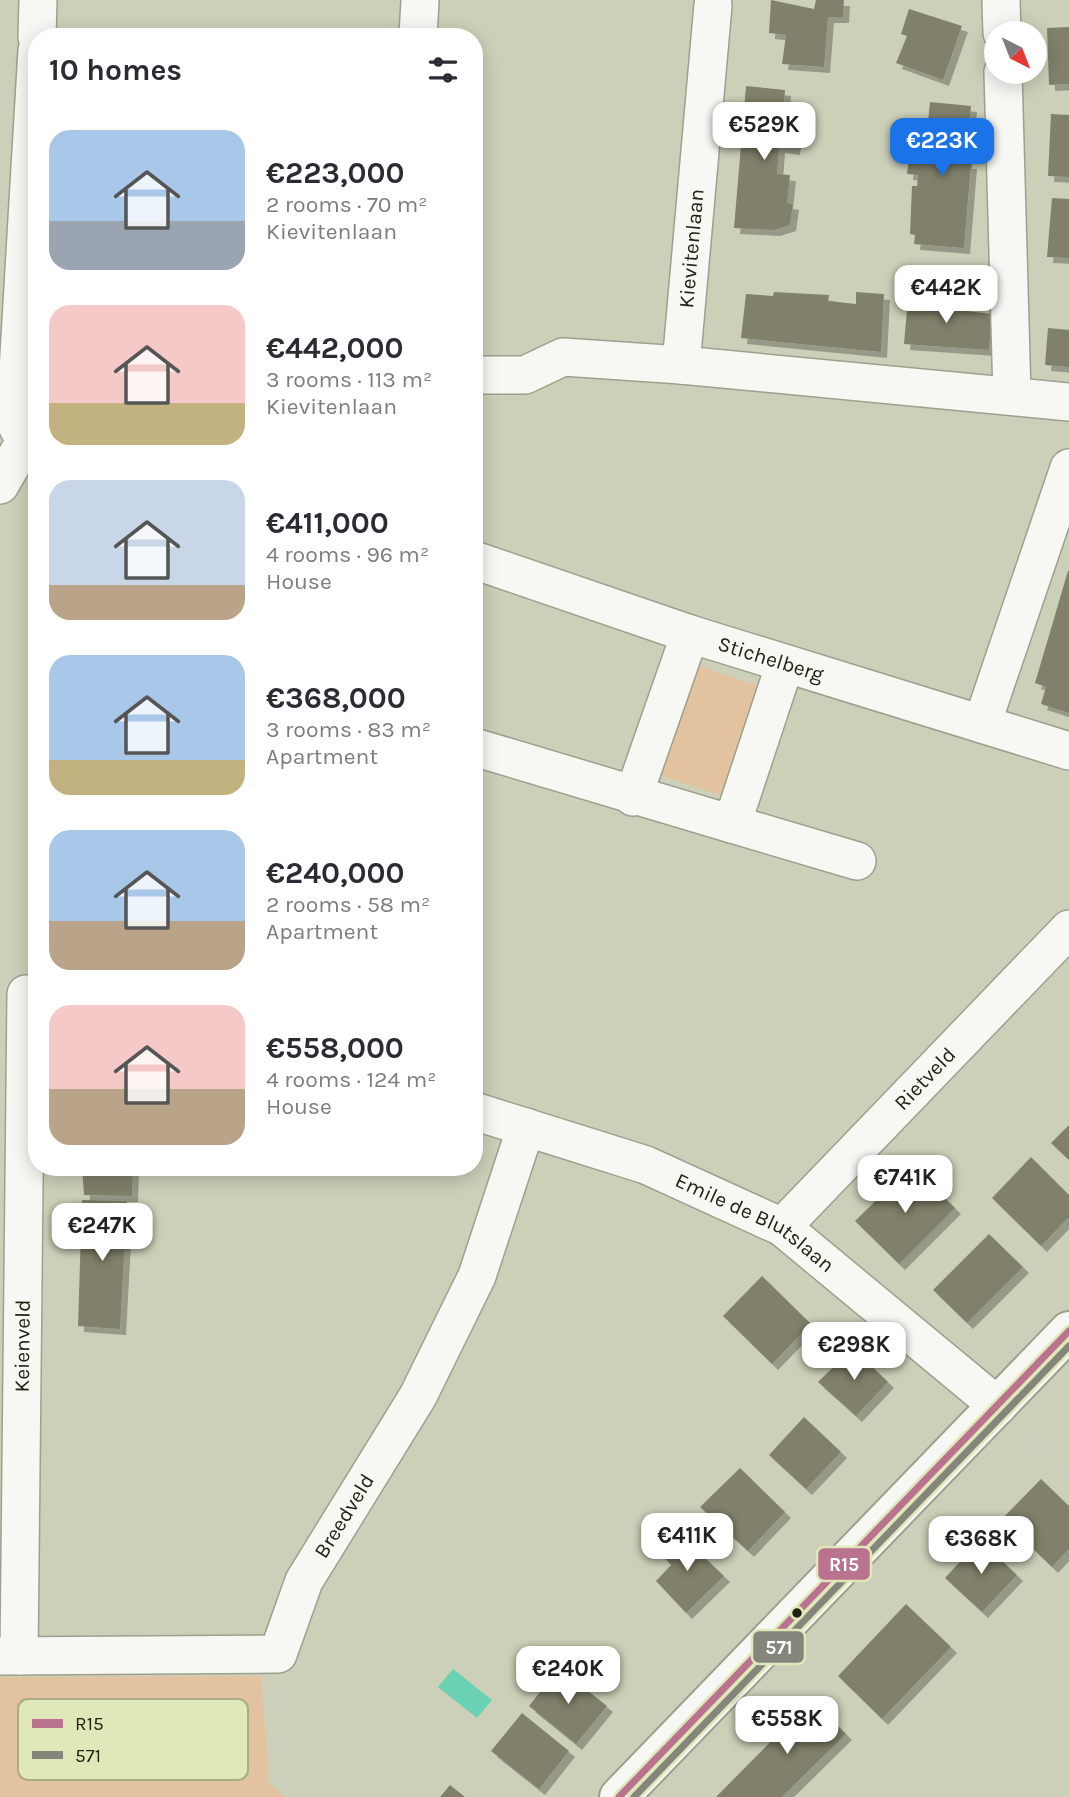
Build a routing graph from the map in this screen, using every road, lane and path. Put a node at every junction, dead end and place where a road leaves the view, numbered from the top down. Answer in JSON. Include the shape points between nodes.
{"nodes":[{"id":1,"x":38,"y":0,"type":"edge"},
{"id":2,"x":420,"y":0,"type":"edge"},
{"id":3,"x":1001,"y":0,"type":"edge"},
{"id":4,"x":713,"y":5,"type":"dead end"},
{"id":5,"x":1002,"y":21,"type":"edge"},
{"id":6,"x":37,"y":28,"type":"edge"},
{"id":7,"x":418,"y":28,"type":"edge"},
{"id":8,"x":1003,"y":84,"type":"edge"},
{"id":9,"x":28,"y":228,"type":"edge"},
{"id":10,"x":681,"y":365,"type":"junction"},
{"id":11,"x":483,"y":375,"type":"edge"},
{"id":12,"x":1012,"y":394,"type":"junction"},
{"id":13,"x":1069,"y":402,"type":"edge"},
{"id":14,"x":28,"y":441,"type":"edge"},
{"id":15,"x":28,"y":449,"type":"edge"},
{"id":16,"x":1069,"y":468,"type":"edge"},
{"id":17,"x":0,"y":485,"type":"edge"},
{"id":18,"x":483,"y":563,"type":"edge"},
{"id":19,"x":690,"y":634,"type":"junction"},
{"id":20,"x":785,"y":664,"type":"junction"},
{"id":21,"x":982,"y":724,"type":"junction"},
{"id":22,"x":483,"y":750,"type":"edge"},
{"id":23,"x":1069,"y":751,"type":"edge"},
{"id":24,"x":633,"y":797,"type":"junction"},
{"id":25,"x":732,"y":824,"type":"junction"},
{"id":26,"x":857,"y":861,"type":"dead end"},
{"id":27,"x":1069,"y":929,"type":"edge"},
{"id":28,"x":21,"y":995,"type":"edge"},
{"id":29,"x":483,"y":1114,"type":"edge"},
{"id":30,"x":526,"y":1127,"type":"junction"},
{"id":31,"x":782,"y":1227,"type":"junction"},
{"id":32,"x":1069,"y":1331,"type":"edge"},
{"id":33,"x":998,"y":1406,"type":"junction"},
{"id":34,"x":1069,"y":1477,"type":"edge"},
{"id":35,"x":278,"y":1654,"type":"junction"},
{"id":36,"x":9,"y":1656,"type":"edge"},
{"id":37,"x":623,"y":1796,"type":"edge"},
{"id":38,"x":298,"y":1797,"type":"edge"}],
"edges":[{"from":1,"to":6,"type":"street"},
{"from":2,"to":7,"type":"street"},
{"from":3,"to":5,"type":"street"},
{"from":4,"to":10,"type":"street","name":"Kievitenlaan"},
{"from":8,"to":12,"type":"street"},
{"from":9,"to":14,"type":"street","via":[[15,422]]},
{"from":10,"to":11,"type":"street","via":[[563,358],[525,375]]},
{"from":10,"to":12,"type":"street"},
{"from":12,"to":13,"type":"street"},
{"from":15,"to":17,"type":"street"},
{"from":16,"to":21,"type":"street"},
{"from":18,"to":19,"type":"street","name":"Stichelberg"},
{"from":19,"to":20,"type":"street","name":"Stichelberg"},
{"from":19,"to":24,"type":"street"},
{"from":20,"to":21,"type":"street","name":"Stichelberg"},
{"from":20,"to":25,"type":"street"},
{"from":21,"to":23,"type":"street","name":"Stichelberg"},
{"from":22,"to":24,"type":"street"},
{"from":24,"to":25,"type":"street"},
{"from":25,"to":26,"type":"street"},
{"from":27,"to":31,"type":"street","name":"Rietveld"},
{"from":28,"to":36,"type":"street","name":"Keienveld"},
{"from":29,"to":30,"type":"street","name":"Emile de Blutslaan"},
{"from":30,"to":31,"type":"street","name":"Emile de Blutslaan","via":[[646,1165]]},
{"from":30,"to":35,"type":"street","name":"Breedveld","via":[[477,1276],[418,1396],[304,1581]]},
{"from":31,"to":33,"type":"street","name":"Emile de Blutslaan"},
{"from":32,"to":33,"type":"street"},
{"from":33,"to":34,"type":"path"},
{"from":33,"to":37,"type":"street"},
{"from":35,"to":36,"type":"street"},
{"from":35,"to":38,"type":"path","via":[[273,1778]]}]}
